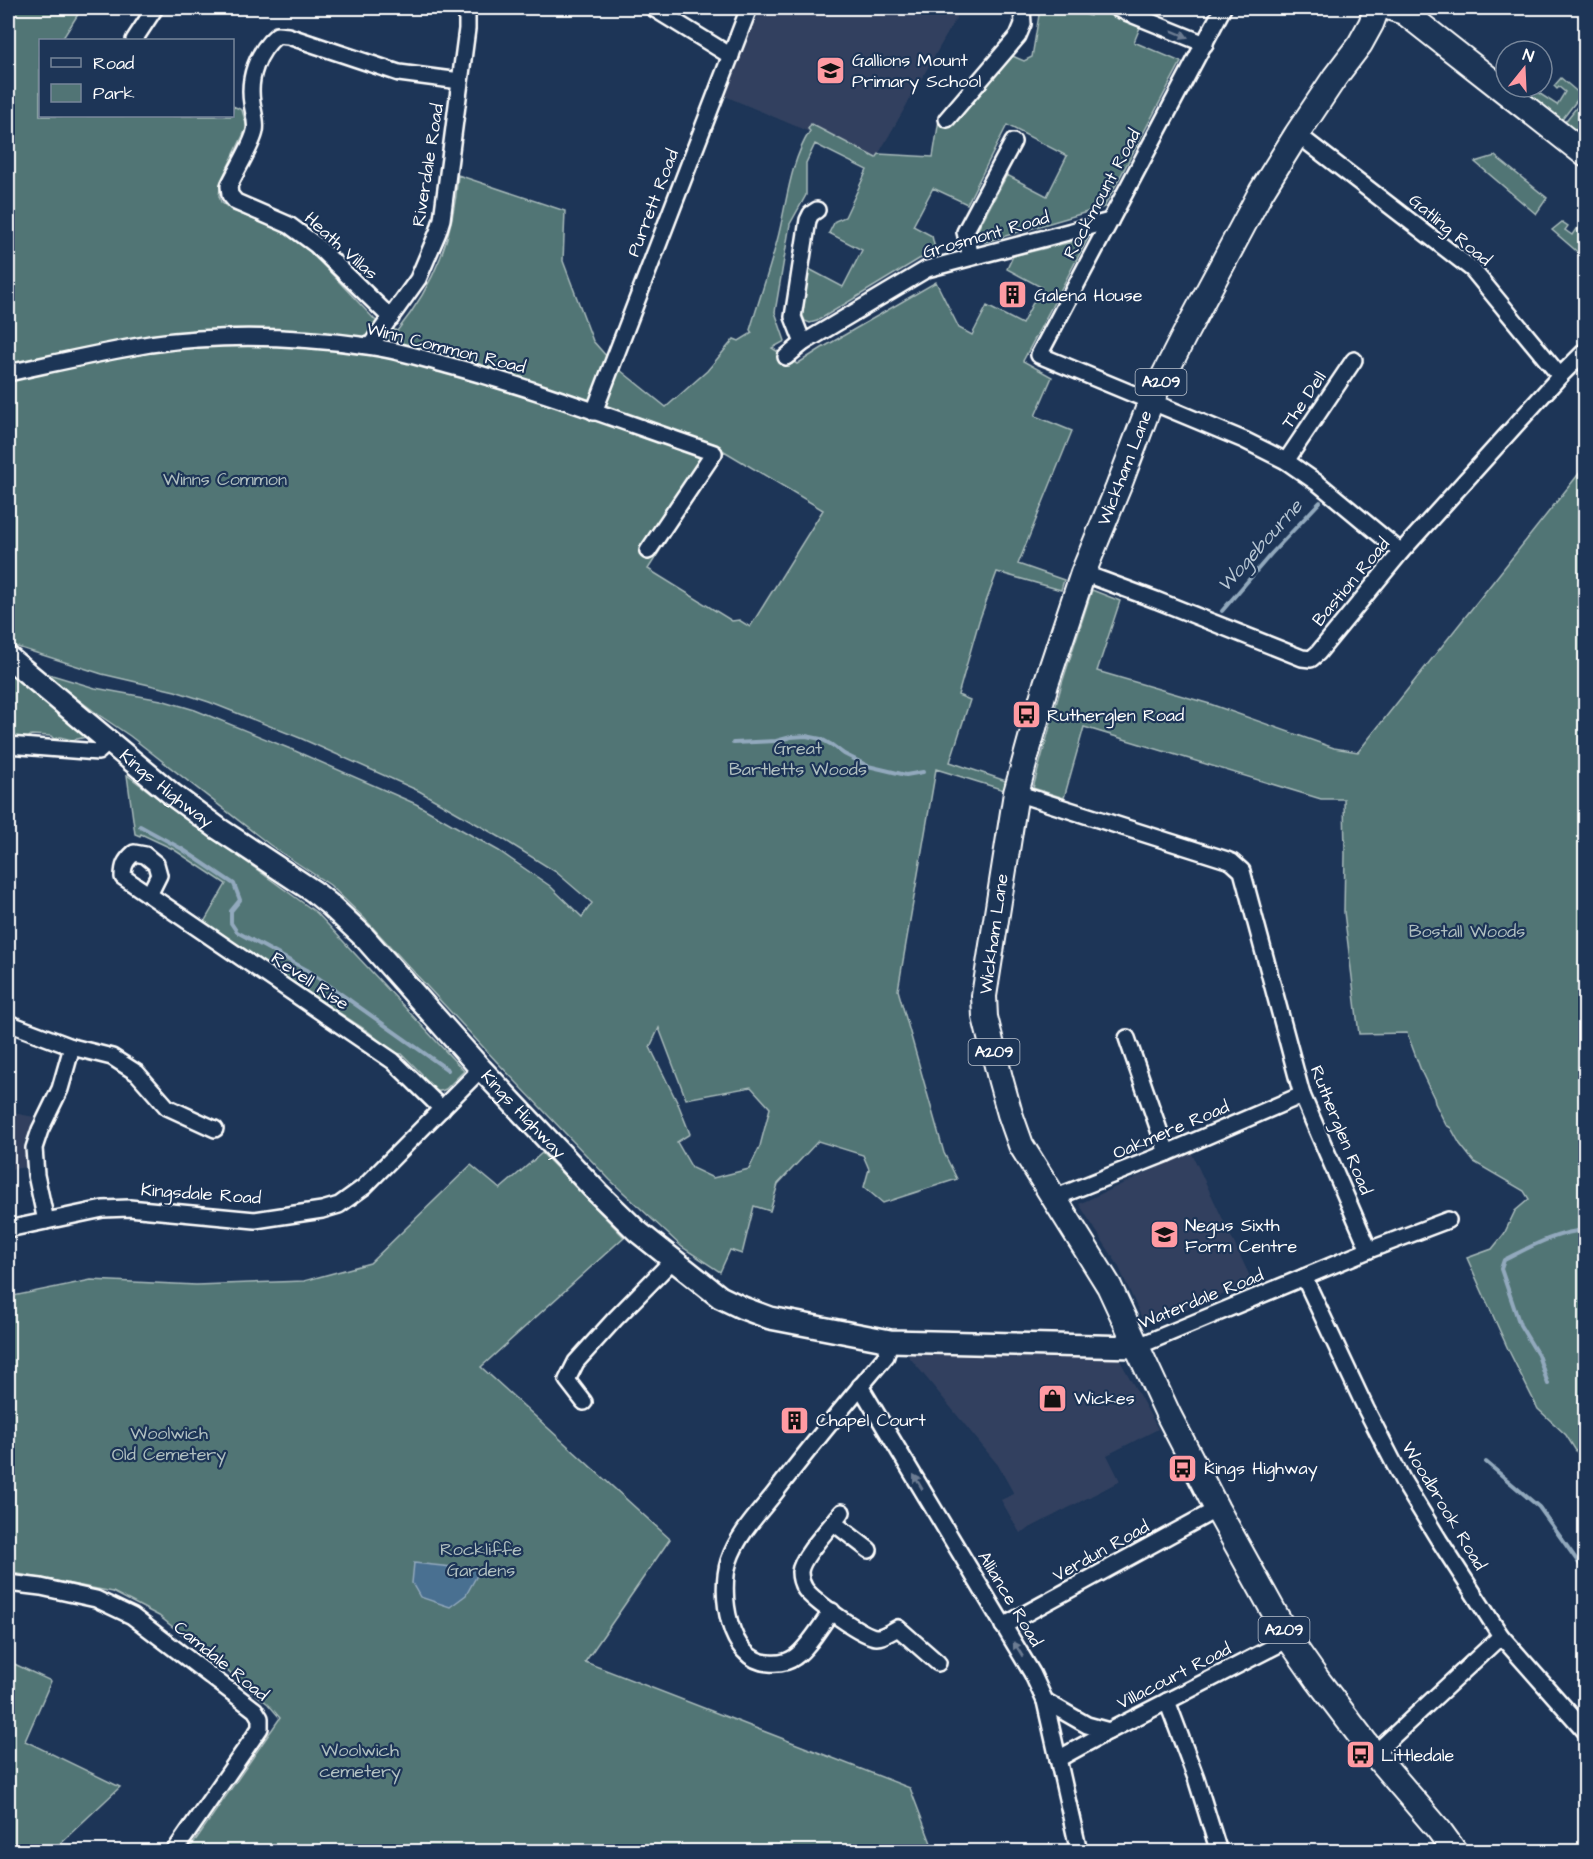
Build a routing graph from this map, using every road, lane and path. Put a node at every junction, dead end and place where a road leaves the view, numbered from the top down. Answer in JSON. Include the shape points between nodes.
{"nodes":[{"id":1,"x":155,"y":8,"type":"edge"},
{"id":2,"x":467,"y":8,"type":"edge"},
{"id":3,"x":653,"y":8,"type":"edge"},
{"id":4,"x":749,"y":8,"type":"edge"},
{"id":5,"x":1022,"y":8,"type":"edge"},
{"id":6,"x":1116,"y":8,"type":"edge"},
{"id":7,"x":1223,"y":8,"type":"edge"},
{"id":8,"x":1377,"y":8,"type":"edge"},
{"id":9,"x":1391,"y":8,"type":"edge"},
{"id":10,"x":135,"y":39,"type":"edge"},
{"id":11,"x":1205,"y":44,"type":"junction"},
{"id":12,"x":731,"y":56,"type":"junction"},
{"id":13,"x":460,"y":81,"type":"junction"},
{"id":14,"x":947,"y":119,"type":"dead end"},
{"id":15,"x":1297,"y":134,"type":"junction"},
{"id":16,"x":1013,"y":142,"type":"dead end"},
{"id":17,"x":1586,"y":155,"type":"edge"},
{"id":18,"x":817,"y":210,"type":"dead end"},
{"id":19,"x":1110,"y":221,"type":"junction"},
{"id":20,"x":971,"y":257,"type":"junction"},
{"id":21,"x":391,"y":318,"type":"junction"},
{"id":22,"x":803,"y":343,"type":"junction"},
{"id":23,"x":370,"y":346,"type":"junction"},
{"id":24,"x":1586,"y":350,"type":"edge"},
{"id":25,"x":786,"y":357,"type":"dead end"},
{"id":26,"x":1354,"y":360,"type":"dead end"},
{"id":27,"x":8,"y":373,"type":"edge"},
{"id":28,"x":1560,"y":376,"type":"junction"},
{"id":29,"x":1151,"y":401,"type":"junction"},
{"id":30,"x":594,"y":412,"type":"junction"},
{"id":31,"x":1286,"y":461,"type":"junction"},
{"id":32,"x":648,"y":551,"type":"dead end"},
{"id":33,"x":1401,"y":552,"type":"junction"},
{"id":34,"x":1083,"y":573,"type":"junction"},
{"id":35,"x":8,"y":657,"type":"edge"},
{"id":36,"x":110,"y":741,"type":"junction"},
{"id":37,"x":8,"y":745,"type":"edge"},
{"id":38,"x":1016,"y":794,"type":"junction"},
{"id":39,"x":149,"y":895,"type":"dead end"},
{"id":40,"x":8,"y":1023,"type":"edge"},
{"id":41,"x":1127,"y":1038,"type":"dead end"},
{"id":42,"x":72,"y":1047,"type":"junction"},
{"id":43,"x":481,"y":1069,"type":"junction"},
{"id":44,"x":1302,"y":1095,"type":"junction"},
{"id":45,"x":442,"y":1109,"type":"junction"},
{"id":46,"x":214,"y":1129,"type":"dead end"},
{"id":47,"x":1167,"y":1153,"type":"junction"},
{"id":48,"x":1054,"y":1198,"type":"junction"},
{"id":49,"x":46,"y":1221,"type":"junction"},
{"id":50,"x":1448,"y":1221,"type":"dead end"},
{"id":51,"x":8,"y":1229,"type":"edge"},
{"id":52,"x":1369,"y":1250,"type":"junction"},
{"id":53,"x":673,"y":1260,"type":"junction"},
{"id":54,"x":1304,"y":1278,"type":"junction"},
{"id":55,"x":890,"y":1341,"type":"junction"},
{"id":56,"x":1136,"y":1347,"type":"junction"},
{"id":57,"x":860,"y":1386,"type":"junction"},
{"id":58,"x":584,"y":1402,"type":"dead end"},
{"id":59,"x":1217,"y":1509,"type":"junction"},
{"id":60,"x":869,"y":1550,"type":"dead end"},
{"id":61,"x":8,"y":1583,"type":"edge"},
{"id":62,"x":832,"y":1611,"type":"junction"},
{"id":63,"x":1003,"y":1626,"type":"junction"},
{"id":64,"x":1501,"y":1636,"type":"junction"},
{"id":65,"x":1289,"y":1639,"type":"junction"},
{"id":66,"x":938,"y":1663,"type":"dead end"},
{"id":67,"x":1045,"y":1701,"type":"junction"},
{"id":68,"x":1167,"y":1701,"type":"junction"},
{"id":69,"x":1109,"y":1731,"type":"junction"},
{"id":70,"x":1586,"y":1732,"type":"edge"},
{"id":71,"x":1374,"y":1754,"type":"junction"},
{"id":72,"x":1058,"y":1759,"type":"junction"},
{"id":73,"x":174,"y":1851,"type":"edge"},
{"id":74,"x":1079,"y":1851,"type":"edge"},
{"id":75,"x":1219,"y":1851,"type":"edge"},
{"id":76,"x":1455,"y":1851,"type":"edge"}],
"edges":[{"from":1,"to":10,"type":"street"},
{"from":2,"to":13,"type":"street","name":"Riverdale Road"},
{"from":3,"to":12,"type":"street"},
{"from":4,"to":12,"type":"street","name":"Purrett Road"},
{"from":5,"to":14,"type":"street","via":[[1023,24],[1018,36]]},
{"from":6,"to":11,"type":"street","one_way":true},
{"from":7,"to":11,"type":"street","name":"Rockmount Road"},
{"from":8,"to":15,"type":"main road","name":"Wickham Lane","number":"A209","via":[[1360,44]]},
{"from":9,"to":17,"type":"main road","via":[[1404,12]]},
{"from":11,"to":19,"type":"street","name":"Rockmount Road"},
{"from":12,"to":30,"type":"street","name":"Purrett Road"},
{"from":13,"to":21,"type":"street","name":"Riverdale Road","via":[[438,232],[418,279]]},
{"from":13,"to":21,"type":"street","name":"Heath Villas","via":[[399,74],[277,35],[255,65],[250,94],[255,132],[229,186],[230,195],[236,202],[280,220],[305,237]]},
{"from":15,"to":28,"type":"street","name":"Gatling Road","via":[[1472,269]]},
{"from":15,"to":29,"type":"main road","name":"Wickham Lane","number":"A209","via":[[1261,192]]},
{"from":16,"to":20,"type":"street","via":[[965,232]]},
{"from":18,"to":22,"type":"street","via":[[808,220],[794,317]]},
{"from":19,"to":20,"type":"street","name":"Grosmont Road"},
{"from":19,"to":29,"type":"street","name":"Rockmount Road","via":[[1039,355]]},
{"from":20,"to":22,"type":"street","name":"Grosmont Road","via":[[927,269]]},
{"from":21,"to":23,"type":"street","name":"Riverdale Road"},
{"from":22,"to":25,"type":"street","name":"Grosmont Road"},
{"from":23,"to":27,"type":"street","name":"Winn Common Road","via":[[265,338],[207,339],[96,353]]},
{"from":23,"to":30,"type":"street","name":"Winn Common Road","via":[[467,370]]},
{"from":24,"to":28,"type":"street","name":"Bastion Road"},
{"from":26,"to":31,"type":"street","name":"The Dell"},
{"from":28,"to":33,"type":"street","name":"Bastion Road"},
{"from":29,"to":31,"type":"street"},
{"from":29,"to":34,"type":"main road","name":"Wickham Lane","number":"A209"},
{"from":30,"to":32,"type":"street","name":"Winn Common Road","via":[[714,453]]},
{"from":31,"to":33,"type":"street"},
{"from":33,"to":34,"type":"street","name":"Bastion Road","via":[[1311,658],[1302,658]]},
{"from":34,"to":38,"type":"main road","name":"Wickham Lane","number":"A209","via":[[1046,684]]},
{"from":35,"to":36,"type":"street","name":"Kings Highway"},
{"from":36,"to":37,"type":"street","via":[[98,752]]},
{"from":36,"to":43,"type":"street","name":"Kings Highway","via":[[173,795],[329,904],[364,937]]},
{"from":38,"to":44,"type":"street","name":"Rutherglen Road","via":[[1227,860],[1242,871]]},
{"from":38,"to":48,"type":"main road","name":"Wickham Lane","number":"A209","via":[[984,996],[1000,1078],[1017,1135]]},
{"from":39,"to":45,"type":"street","name":"Revell Rise","via":[[393,1061]]},
{"from":40,"to":42,"type":"street"},
{"from":41,"to":47,"type":"street"},
{"from":42,"to":46,"type":"street","via":[[112,1057],[137,1073],[166,1107]]},
{"from":42,"to":49,"type":"street","via":[[60,1089],[34,1148]]},
{"from":43,"to":45,"type":"street","name":"Kingsdale Road"},
{"from":43,"to":53,"type":"street","name":"Kings Highway","via":[[598,1193]]},
{"from":44,"to":47,"type":"street","name":"Oakmere Road"},
{"from":44,"to":52,"type":"street","name":"Rutherglen Road"},
{"from":45,"to":49,"type":"street","name":"Kingsdale Road","via":[[364,1187],[330,1208],[255,1220],[103,1209]]},
{"from":47,"to":48,"type":"street","name":"Oakmere Road"},
{"from":48,"to":56,"type":"main road","name":"Wickham Lane","number":"A209","via":[[1109,1286]]},
{"from":49,"to":51,"type":"street","name":"Kingsdale Road"},
{"from":50,"to":52,"type":"street","name":"Waterdale Road"},
{"from":52,"to":54,"type":"street","name":"Waterdale Road"},
{"from":53,"to":55,"type":"street","name":"Kings Highway","via":[[720,1297],[742,1308]]},
{"from":53,"to":58,"type":"street","via":[[576,1362],[567,1380]]},
{"from":54,"to":56,"type":"street","name":"Waterdale Road"},
{"from":54,"to":64,"type":"street","name":"Woodbrook Road","via":[[1402,1481]]},
{"from":55,"to":56,"type":"street","name":"Kings Highway"},
{"from":55,"to":57,"type":"street","via":[[886,1356]]},
{"from":56,"to":59,"type":"main road","name":"Wickham Lane","number":"A209"},
{"from":57,"to":62,"type":"street","via":[[734,1548],[726,1579],[733,1633],[740,1646],[763,1663],[781,1664],[795,1658]]},
{"from":63,"to":57,"type":"street","name":"Alliance Road","one_way":true},
{"from":59,"to":63,"type":"street","name":"Verdun Road"},
{"from":59,"to":65,"type":"main road","name":"Wickham Lane","number":"A209"},
{"from":60,"to":62,"type":"street","via":[[838,1517],[803,1561],[800,1571],[806,1591]]},
{"from":61,"to":73,"type":"street","name":"Camdale Road","via":[[96,1599],[137,1619],[255,1710],[260,1718],[260,1728]]},
{"from":62,"to":66,"type":"street","via":[[868,1636],[878,1638],[898,1628]]},
{"from":67,"to":63,"type":"street","name":"Alliance Road","one_way":true},
{"from":64,"to":70,"type":"street","name":"Woodbrook Road"},
{"from":64,"to":71,"type":"street"},
{"from":65,"to":68,"type":"street","name":"Villacourt Road"},
{"from":65,"to":71,"type":"main road","name":"Wickham Lane","number":"A209"},
{"from":67,"to":69,"type":"street","name":"Villacourt Road","via":[[1087,1725]]},
{"from":67,"to":72,"type":"street","name":"Alliance Road"},
{"from":68,"to":69,"type":"street","name":"Villacourt Road"},
{"from":68,"to":75,"type":"street"},
{"from":69,"to":72,"type":"street","name":"Villacourt Road"},
{"from":71,"to":76,"type":"main road","name":"Wickham Lane","number":"A209"},
{"from":72,"to":74,"type":"street","name":"Alliance Road"}]}
